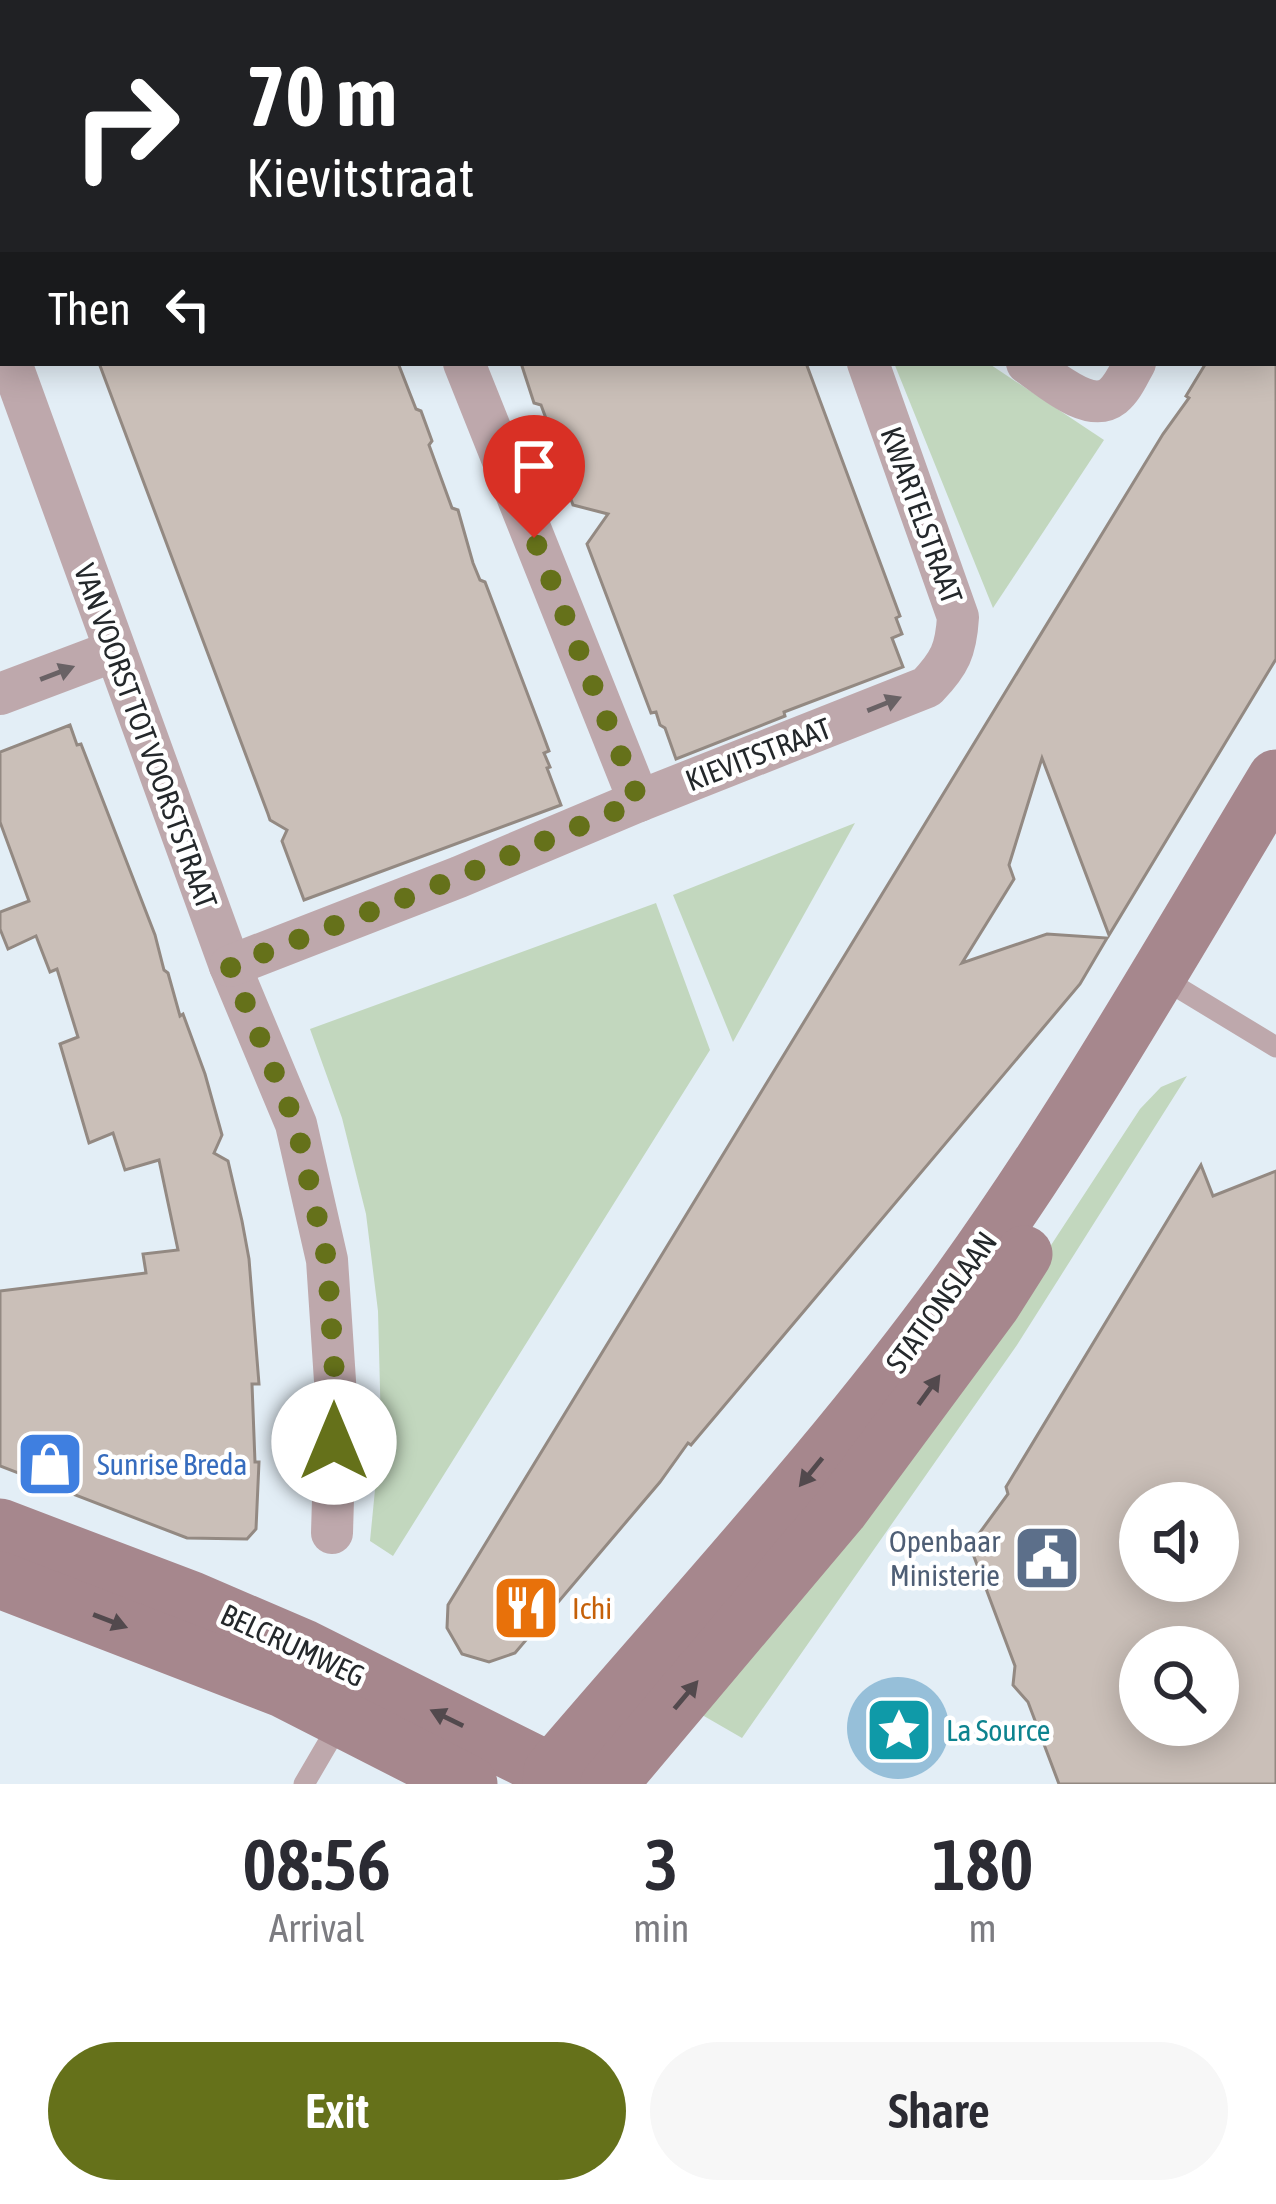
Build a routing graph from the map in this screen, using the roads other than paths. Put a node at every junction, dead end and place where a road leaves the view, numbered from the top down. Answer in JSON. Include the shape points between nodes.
{"nodes":[{"id":1,"x":12,"y":366,"type":"edge"},
{"id":2,"x":465,"y":366,"type":"edge"},
{"id":3,"x":869,"y":366,"type":"edge"},
{"id":4,"x":1032,"y":366,"type":"edge"},
{"id":5,"x":1133,"y":366,"type":"edge"},
{"id":6,"x":114,"y":651,"type":"junction"},
{"id":7,"x":946,"y":667,"type":"joint"},
{"id":8,"x":0,"y":694,"type":"edge"},
{"id":9,"x":1276,"y":778,"type":"edge"},
{"id":10,"x":639,"y":801,"type":"junction"},
{"id":11,"x":1276,"y":843,"type":"edge"},
{"id":12,"x":230,"y":966,"type":"junction"},
{"id":13,"x":1172,"y":983,"type":"junction"},
{"id":14,"x":1276,"y":1047,"type":"edge"},
{"id":15,"x":0,"y":1527,"type":"edge"},
{"id":16,"x":332,"y":1533,"type":"dead end"},
{"id":17,"x":0,"y":1580,"type":"edge"},
{"id":18,"x":342,"y":1719,"type":"junction"},
{"id":19,"x":560,"y":1780,"type":"edge"},
{"id":20,"x":304,"y":1784,"type":"edge"},
{"id":21,"x":469,"y":1784,"type":"edge"},
{"id":22,"x":609,"y":1784,"type":"edge"}],
"edges":[{"from":1,"to":6,"type":"street","name":"VAN VOORST TOT VOORSTSTRAAT"},
{"from":2,"to":10,"type":"street"},
{"from":3,"to":7,"type":"street","name":"KWARTELSTRAAT","via":[[958,616]]},
{"from":4,"to":5,"type":"street","via":[[1097,402],[1112,397]]},
{"from":8,"to":6,"type":"street","one_way":true},
{"from":6,"to":12,"type":"street","name":"VAN VOORST TOT VOORSTSTRAAT"},
{"from":10,"to":7,"type":"street","name":"KIEVITSTRAAT","one_way":true,"via":[[927,687]]},
{"from":9,"to":13,"type":"main road","name":"STATIONSLAAN"},
{"from":10,"to":12,"type":"street","name":"KIEVITSTRAAT"},
{"from":11,"to":13,"type":"main road","name":"STATIONSLAAN"},
{"from":12,"to":16,"type":"street","name":"VAN VOORST TOT VOORSTSTRAAT","via":[[296,1124],[327,1260],[336,1396]]},
{"from":13,"to":14,"type":"lane"},
{"from":13,"to":19,"type":"main road","name":"STATIONSLAAN","one_way":true,"via":[[961,1280]]},
{"from":22,"to":13,"type":"main road","name":"STATIONSLAAN","one_way":true,"via":[[840,1510],[993,1303]]},
{"from":19,"to":15,"type":"main road","name":"BELCRUMWEG","one_way":true,"via":[[304,1648]]},
{"from":17,"to":18,"type":"main road","name":"BELCRUMWEG","one_way":true,"via":[[213,1660]]},
{"from":18,"to":20,"type":"lane"},
{"from":18,"to":21,"type":"main road","name":"BELCRUMWEG"}]}
